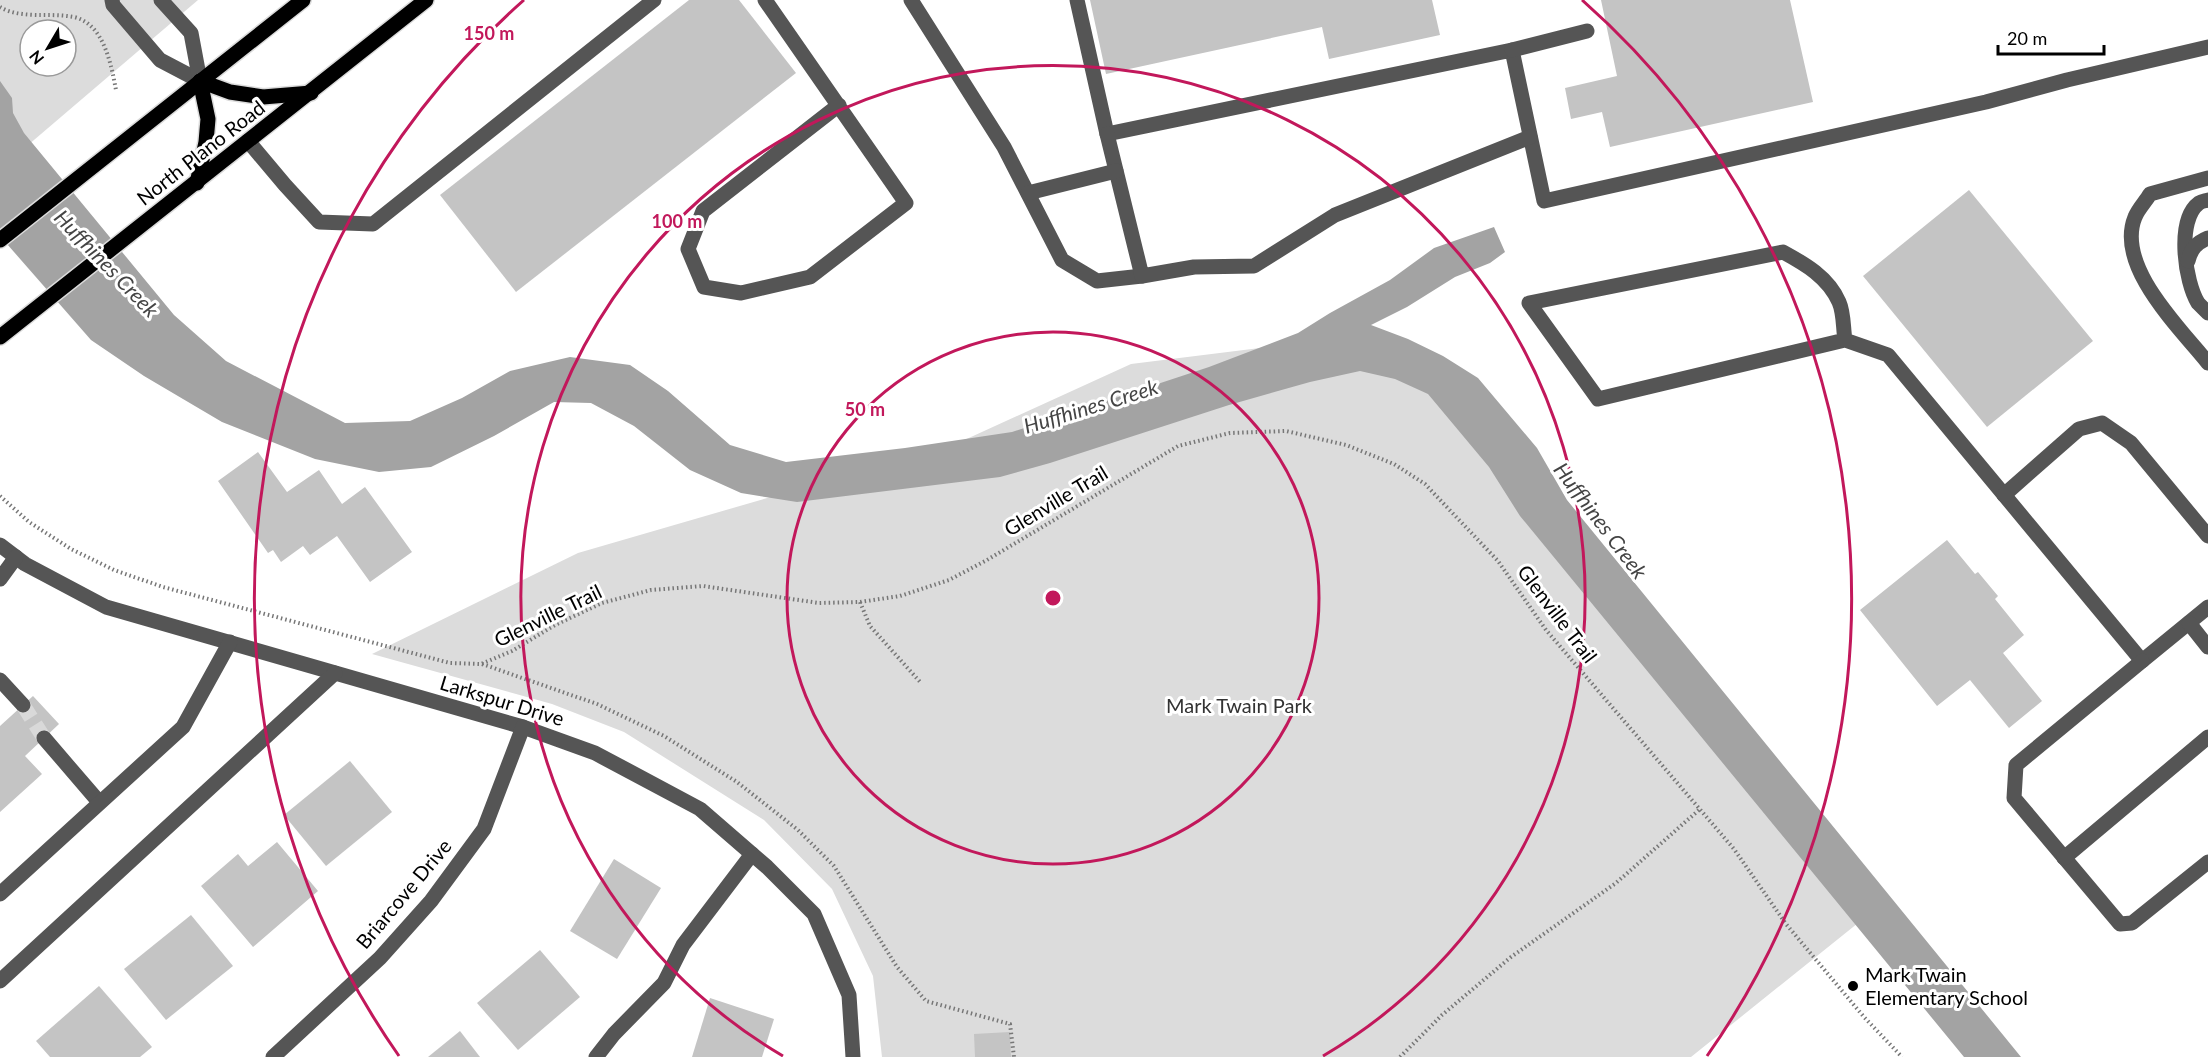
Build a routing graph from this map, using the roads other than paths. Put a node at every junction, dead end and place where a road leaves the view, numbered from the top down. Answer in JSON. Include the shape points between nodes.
{"nodes":[{"id":1,"x":112,"y":0,"type":"edge"},
{"id":2,"x":161,"y":0,"type":"edge"},
{"id":3,"x":303,"y":0,"type":"edge"},
{"id":4,"x":426,"y":0,"type":"edge"},
{"id":5,"x":654,"y":0,"type":"edge"},
{"id":6,"x":765,"y":0,"type":"edge"},
{"id":7,"x":910,"y":0,"type":"edge"},
{"id":8,"x":1077,"y":0,"type":"edge"},
{"id":9,"x":1587,"y":31,"type":"dead end"},
{"id":10,"x":2208,"y":47,"type":"edge"},
{"id":11,"x":1512,"y":50,"type":"junction"},
{"id":12,"x":200,"y":81,"type":"junction"},
{"id":13,"x":311,"y":93,"type":"junction"},
{"id":14,"x":839,"y":105,"type":"junction"},
{"id":15,"x":1107,"y":134,"type":"junction"},
{"id":16,"x":1530,"y":137,"type":"junction"},
{"id":17,"x":248,"y":141,"type":"junction"},
{"id":18,"x":1116,"y":171,"type":"junction"},
{"id":19,"x":2208,"y":178,"type":"edge"},
{"id":20,"x":197,"y":183,"type":"junction"},
{"id":21,"x":1028,"y":193,"type":"junction"},
{"id":22,"x":2208,"y":200,"type":"edge"},
{"id":23,"x":2208,"y":238,"type":"edge"},
{"id":24,"x":0,"y":240,"type":"edge"},
{"id":25,"x":2186,"y":268,"type":"junction"},
{"id":26,"x":1142,"y":276,"type":"junction"},
{"id":27,"x":2208,"y":313,"type":"edge"},
{"id":28,"x":0,"y":337,"type":"edge"},
{"id":29,"x":1845,"y":340,"type":"junction"},
{"id":30,"x":2207,"y":361,"type":"edge"},
{"id":31,"x":2004,"y":495,"type":"junction"},
{"id":32,"x":2208,"y":536,"type":"edge"},
{"id":33,"x":0,"y":545,"type":"edge"},
{"id":34,"x":16,"y":557,"type":"junction"},
{"id":35,"x":0,"y":579,"type":"edge"},
{"id":36,"x":2208,"y":607,"type":"edge"},
{"id":37,"x":2189,"y":623,"type":"junction"},
{"id":38,"x":230,"y":642,"type":"junction"},
{"id":39,"x":2208,"y":647,"type":"edge"},
{"id":40,"x":2142,"y":661,"type":"junction"},
{"id":41,"x":335,"y":673,"type":"junction"},
{"id":42,"x":0,"y":680,"type":"edge"},
{"id":43,"x":23,"y":705,"type":"tunnel mouth"},
{"id":44,"x":523,"y":727,"type":"junction"},
{"id":45,"x":2208,"y":737,"type":"edge"},
{"id":46,"x":44,"y":738,"type":"tunnel mouth"},
{"id":47,"x":99,"y":802,"type":"junction"},
{"id":48,"x":752,"y":855,"type":"junction"},
{"id":49,"x":2064,"y":858,"type":"junction"},
{"id":50,"x":2208,"y":862,"type":"edge"},
{"id":51,"x":0,"y":894,"type":"edge"},
{"id":52,"x":0,"y":981,"type":"edge"},
{"id":53,"x":273,"y":1057,"type":"edge"},
{"id":54,"x":596,"y":1057,"type":"edge"},
{"id":55,"x":853,"y":1057,"type":"edge"}],
"edges":[{"from":1,"to":12,"type":"street","via":[[160,60]]},
{"from":2,"to":12,"type":"street","via":[[191,33]]},
{"from":3,"to":12,"type":"main road"},
{"from":4,"to":13,"type":"main road","name":"North Plano Road"},
{"from":5,"to":17,"type":"street","via":[[373,224],[319,222]]},
{"from":6,"to":14,"type":"street"},
{"from":7,"to":21,"type":"street","via":[[1004,147]]},
{"from":8,"to":15,"type":"street"},
{"from":9,"to":11,"type":"street"},
{"from":10,"to":16,"type":"street","via":[[1986,102],[1544,201]]},
{"from":11,"to":15,"type":"street"},
{"from":11,"to":16,"type":"street"},
{"from":12,"to":13,"type":"main road","via":[[230,92],[263,97]]},
{"from":12,"to":20,"type":"main road","via":[[208,119]]},
{"from":12,"to":24,"type":"main road"},
{"from":13,"to":17,"type":"main road","name":"North Plano Road"},
{"from":14,"to":14,"type":"street","via":[[703,211],[688,249],[704,287],[741,293],[810,277],[906,203]]},
{"from":15,"to":18,"type":"street"},
{"from":16,"to":26,"type":"street","via":[[1335,215],[1254,266],[1194,267]]},
{"from":17,"to":20,"type":"main road","name":"North Plano Road"},
{"from":18,"to":21,"type":"street"},
{"from":18,"to":26,"type":"street"},
{"from":19,"to":30,"type":"street","via":[[2150,194],[2135,217],[2132,234],[2135,261],[2144,283]]},
{"from":20,"to":28,"type":"main road","name":"North Plano Road"},
{"from":21,"to":26,"type":"street","via":[[1062,260],[1097,281]]},
{"from":22,"to":25,"type":"street","via":[[2199,203],[2185,229]]},
{"from":23,"to":25,"type":"street","via":[[2191,250]]},
{"from":25,"to":27,"type":"street","via":[[2198,302]]},
{"from":29,"to":29,"type":"street","via":[[1598,399],[1529,303],[1783,252],[1827,282],[1840,303]]},
{"from":29,"to":31,"type":"street","via":[[1888,355]]},
{"from":31,"to":32,"type":"street","via":[[2079,429],[2102,423],[2131,443]]},
{"from":31,"to":40,"type":"street"},
{"from":33,"to":34,"type":"street","name":"Larkspur Drive"},
{"from":34,"to":35,"type":"street"},
{"from":34,"to":38,"type":"street","name":"Larkspur Drive","via":[[106,606]]},
{"from":36,"to":37,"type":"street"},
{"from":37,"to":39,"type":"street"},
{"from":37,"to":40,"type":"street"},
{"from":38,"to":41,"type":"street","name":"Larkspur Drive"},
{"from":38,"to":47,"type":"street","via":[[183,727]]},
{"from":40,"to":49,"type":"street","via":[[2016,765],[2014,798]]},
{"from":41,"to":44,"type":"street","name":"Larkspur Drive"},
{"from":41,"to":52,"type":"street"},
{"from":42,"to":43,"type":"street"},
{"from":44,"to":48,"type":"street","name":"Larkspur Drive","via":[[595,753],[700,808]]},
{"from":44,"to":53,"type":"street","name":"Briarcove Drive","via":[[484,829],[431,901],[380,958]]},
{"from":45,"to":49,"type":"street"},
{"from":46,"to":47,"type":"street"},
{"from":47,"to":51,"type":"street"},
{"from":48,"to":54,"type":"street","via":[[683,945],[664,983]]},
{"from":48,"to":55,"type":"street","name":"Larkspur Drive","via":[[814,914],[849,995]]},
{"from":49,"to":50,"type":"street","via":[[2120,924],[2132,923]]}]}
